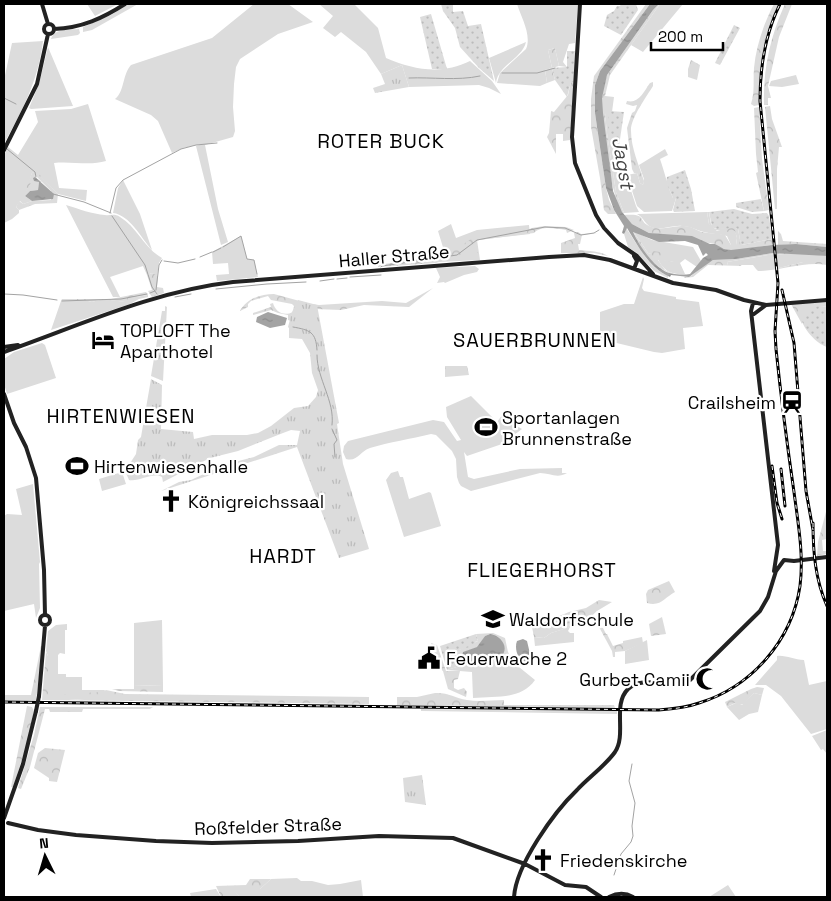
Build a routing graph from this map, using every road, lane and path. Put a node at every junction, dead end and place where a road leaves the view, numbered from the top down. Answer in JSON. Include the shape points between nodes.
{"nodes":[{"id":1,"x":42,"y":4,"type":"edge"},
{"id":2,"x":125,"y":4,"type":"edge"},
{"id":3,"x":580,"y":4,"type":"edge"},
{"id":4,"x":48,"y":24,"type":"junction"},
{"id":5,"x":54,"y":29,"type":"junction"},
{"id":6,"x":48,"y":34,"type":"junction"},
{"id":7,"x":4,"y":150,"type":"edge"},
{"id":8,"x":629,"y":251,"type":"junction"},
{"id":9,"x":640,"y":259,"type":"junction"},
{"id":10,"x":635,"y":269,"type":"junction"},
{"id":11,"x":656,"y":277,"type":"junction"},
{"id":12,"x":744,"y":300,"type":"junction"},
{"id":13,"x":827,"y":300,"type":"edge"},
{"id":14,"x":754,"y":303,"type":"junction"},
{"id":15,"x":766,"y":305,"type":"junction"},
{"id":16,"x":753,"y":312,"type":"junction"},
{"id":17,"x":26,"y":343,"type":"junction"},
{"id":18,"x":5,"y":351,"type":"edge"},
{"id":19,"x":4,"y":394,"type":"edge"},
{"id":20,"x":4,"y":400,"type":"edge"},
{"id":21,"x":32,"y":464,"type":"junction"},
{"id":22,"x":778,"y":545,"type":"junction"},
{"id":23,"x":778,"y":551,"type":"junction"},
{"id":24,"x":827,"y":557,"type":"edge"},
{"id":25,"x":784,"y":560,"type":"junction"},
{"id":26,"x":775,"y":569,"type":"junction"},
{"id":27,"x":769,"y":593,"type":"junction"},
{"id":28,"x":46,"y":615,"type":"junction"},
{"id":29,"x":45,"y":626,"type":"junction"},
{"id":30,"x":4,"y":818,"type":"edge"},
{"id":31,"x":6,"y":825,"type":"edge"},
{"id":32,"x":525,"y":864,"type":"junction"},
{"id":33,"x":514,"y":897,"type":"edge"},
{"id":34,"x":601,"y":897,"type":"edge"},
{"id":35,"x":610,"y":897,"type":"edge"},
{"id":36,"x":633,"y":897,"type":"edge"}],
"edges":[{"from":1,"to":4,"type":"main road"},
{"from":2,"to":5,"type":"main road","via":[[87,24]]},
{"from":3,"to":8,"type":"main road","via":[[573,157],[596,215],[611,236]]},
{"from":4,"to":5,"type":"main road"},
{"from":4,"to":6,"type":"main road","via":[[44,30]]},
{"from":5,"to":6,"type":"main road"},
{"from":6,"to":7,"type":"main road","via":[[38,84]]},
{"from":8,"to":9,"type":"main road"},
{"from":8,"to":10,"type":"main road","via":[[636,259]]},
{"from":9,"to":10,"type":"main road","via":[[640,265]]},
{"from":9,"to":11,"type":"main road"},
{"from":10,"to":11,"type":"main road","name":"Haller Straße"},
{"from":10,"to":17,"type":"main road","name":"Haller Straße","via":[[599,257],[573,256],[218,284],[158,298]]},
{"from":11,"to":12,"type":"main road","name":"Haller Straße","via":[[716,290]]},
{"from":12,"to":14,"type":"main road","name":"Haller Straße"},
{"from":12,"to":16,"type":"main road"},
{"from":13,"to":15,"type":"main road","name":"Haller Straße"},
{"from":14,"to":15,"type":"main road","name":"Haller Straße"},
{"from":14,"to":16,"type":"main road"},
{"from":15,"to":16,"type":"main road"},
{"from":16,"to":22,"type":"main road"},
{"from":17,"to":18,"type":"main road","name":"Haller Straße"},
{"from":17,"to":18,"type":"main road","name":"Haller Straße"},
{"from":19,"to":21,"type":"main road"},
{"from":20,"to":21,"type":"main road"},
{"from":21,"to":28,"type":"main road","via":[[38,500]]},
{"from":22,"to":23,"type":"main road"},
{"from":22,"to":25,"type":"main road"},
{"from":23,"to":25,"type":"main road"},
{"from":23,"to":26,"type":"main road"},
{"from":24,"to":25,"type":"main road"},
{"from":25,"to":26,"type":"main road"},
{"from":25,"to":27,"type":"main road","via":[[776,571]]},
{"from":26,"to":27,"type":"main road"},
{"from":27,"to":32,"type":"main road","via":[[754,620],[690,680],[676,685],[641,683],[627,690],[622,701],[617,748],[560,808]]},
{"from":28,"to":29,"type":"main road","via":[[40,621]]},
{"from":28,"to":29,"type":"main road","via":[[51,620]]},
{"from":29,"to":30,"type":"main road","bridge":true,"via":[[36,711],[23,764]]},
{"from":30,"to":31,"type":"main road"},
{"from":31,"to":32,"type":"main road","name":"Roßfelder Straße","via":[[156,842],[446,837],[464,840]]},
{"from":32,"to":33,"type":"main road"},
{"from":32,"to":34,"type":"main road","name":"Roßfelder Straße","via":[[565,885],[586,887]]},
{"from":35,"to":36,"type":"main road","via":[[628,894]]}]}
